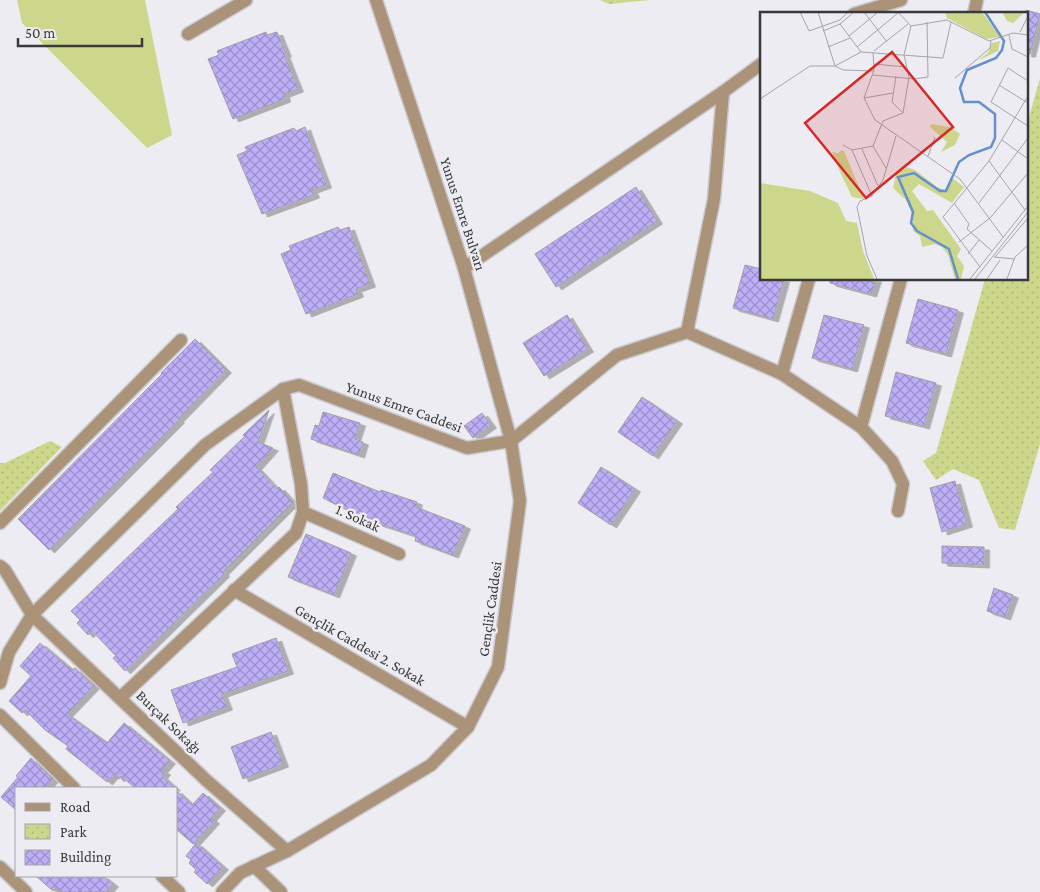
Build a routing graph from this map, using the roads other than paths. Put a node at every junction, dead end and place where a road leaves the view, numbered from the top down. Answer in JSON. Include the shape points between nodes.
{"nodes":[{"id":1,"x":246,"y":0,"type":"edge"},
{"id":2,"x":376,"y":0,"type":"edge"},
{"id":3,"x":901,"y":0,"type":"edge"},
{"id":4,"x":884,"y":9,"type":"edge"},
{"id":5,"x":866,"y":12,"type":"edge"},
{"id":6,"x":188,"y":34,"type":"dead end"},
{"id":7,"x":760,"y":65,"type":"edge"},
{"id":8,"x":724,"y":92,"type":"junction"},
{"id":9,"x":464,"y":268,"type":"junction"},
{"id":10,"x":809,"y":280,"type":"edge"},
{"id":11,"x":901,"y":280,"type":"edge"},
{"id":12,"x":687,"y":332,"type":"junction"},
{"id":13,"x":181,"y":340,"type":"dead end"},
{"id":14,"x":782,"y":374,"type":"junction"},
{"id":15,"x":282,"y":389,"type":"junction"},
{"id":16,"x":861,"y":427,"type":"junction"},
{"id":17,"x":511,"y":441,"type":"junction"},
{"id":18,"x":898,"y":511,"type":"dead end"},
{"id":19,"x":303,"y":512,"type":"junction"},
{"id":20,"x":0,"y":523,"type":"edge"},
{"id":21,"x":399,"y":554,"type":"dead end"},
{"id":22,"x":0,"y":566,"type":"edge"},
{"id":23,"x":234,"y":590,"type":"junction"},
{"id":24,"x":32,"y":615,"type":"junction"},
{"id":25,"x":0,"y":683,"type":"edge"},
{"id":26,"x":120,"y":698,"type":"junction"},
{"id":27,"x":0,"y":715,"type":"edge"},
{"id":28,"x":468,"y":728,"type":"junction"},
{"id":29,"x":73,"y":787,"type":"edge"},
{"id":30,"x":287,"y":851,"type":"junction"},
{"id":31,"x":254,"y":866,"type":"junction"},
{"id":32,"x":0,"y":868,"type":"edge"},
{"id":33,"x":163,"y":877,"type":"edge"},
{"id":34,"x":26,"y":892,"type":"edge"},
{"id":35,"x":178,"y":892,"type":"edge"},
{"id":36,"x":222,"y":892,"type":"edge"},
{"id":37,"x":281,"y":892,"type":"edge"}],
"edges":[{"from":1,"to":6,"type":"street"},
{"from":2,"to":9,"type":"street","name":"Yunus Emre Bulvarı"},
{"from":3,"to":4,"type":"street"},
{"from":4,"to":5,"type":"street"},
{"from":7,"to":8,"type":"street"},
{"from":8,"to":9,"type":"street"},
{"from":8,"to":12,"type":"street","via":[[714,199]]},
{"from":9,"to":17,"type":"street","name":"Yunus Emre Bulvarı"},
{"from":10,"to":14,"type":"street"},
{"from":11,"to":16,"type":"street"},
{"from":12,"to":14,"type":"street"},
{"from":12,"to":17,"type":"street","name":"Yunus Emre Caddesi","via":[[617,355]]},
{"from":13,"to":20,"type":"street"},
{"from":14,"to":16,"type":"street"},
{"from":15,"to":17,"type":"street","name":"Yunus Emre Caddesi","via":[[299,386],[468,448]]},
{"from":15,"to":19,"type":"street","via":[[301,484]]},
{"from":15,"to":24,"type":"street","via":[[205,446]]},
{"from":16,"to":18,"type":"street","via":[[892,461],[903,484]]},
{"from":17,"to":28,"type":"street","name":"Gençlik Caddesi","via":[[520,500],[498,667]]},
{"from":19,"to":21,"type":"street","name":"1. Sokak"},
{"from":19,"to":23,"type":"street","via":[[296,533]]},
{"from":22,"to":24,"type":"street","name":"Burçak Sokağı"},
{"from":23,"to":26,"type":"street"},
{"from":23,"to":28,"type":"street","name":"Gençlik Caddesi 2. Sokak"},
{"from":24,"to":25,"type":"street","via":[[9,652]]},
{"from":24,"to":26,"type":"street","name":"Burçak Sokağı"},
{"from":26,"to":30,"type":"street","name":"Burçak Sokağı"},
{"from":27,"to":29,"type":"street"},
{"from":28,"to":30,"type":"street","name":"Gençlik Caddesi","via":[[431,765]]},
{"from":30,"to":31,"type":"street","name":"Gençlik Caddesi"},
{"from":31,"to":36,"type":"street","name":"Gençlik Caddesi","via":[[240,873]]},
{"from":31,"to":37,"type":"street"},
{"from":32,"to":34,"type":"street"},
{"from":33,"to":35,"type":"street"}]}
